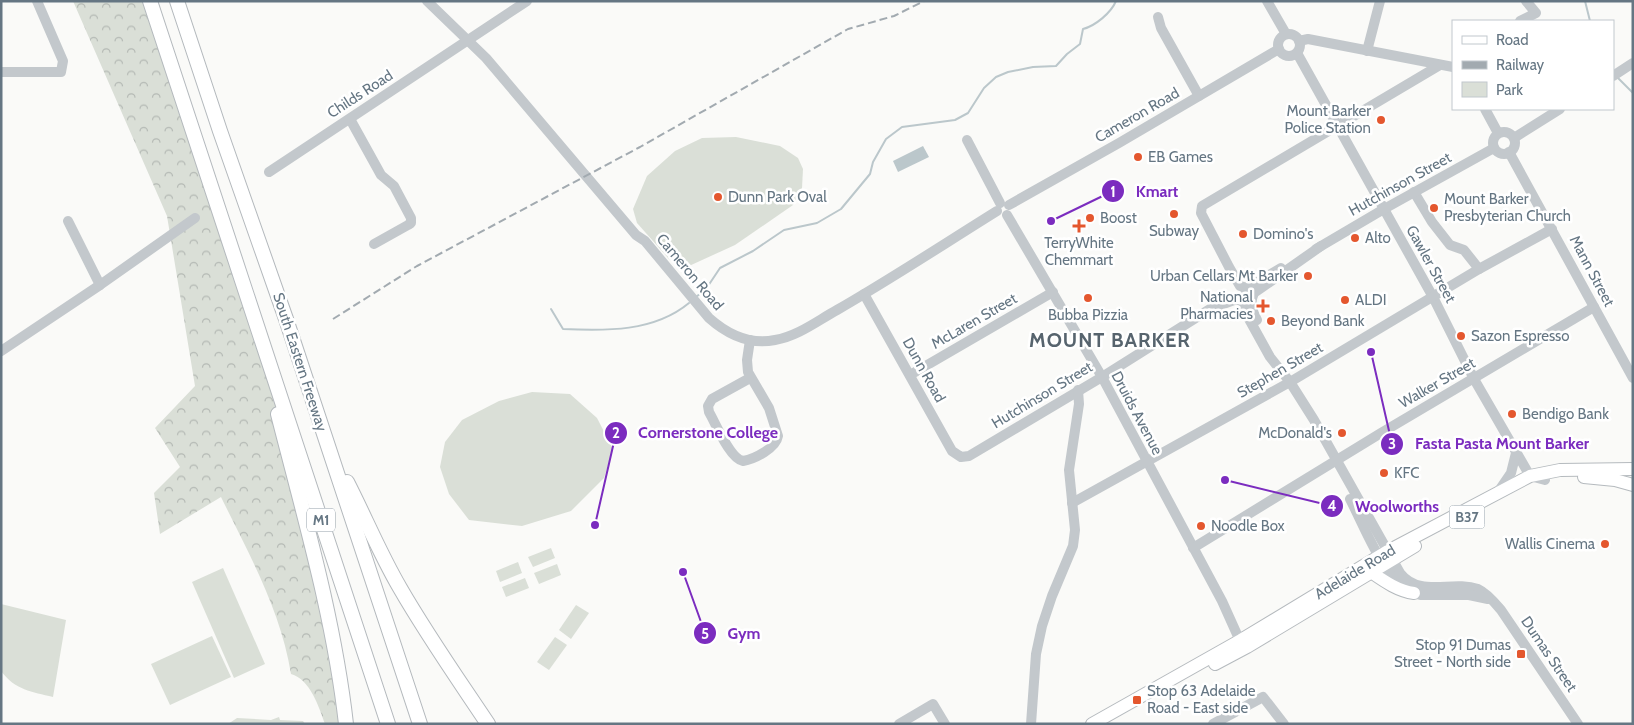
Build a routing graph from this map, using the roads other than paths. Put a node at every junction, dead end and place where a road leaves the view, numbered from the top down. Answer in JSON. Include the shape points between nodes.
{"nodes":[{"id":1,"x":37,"y":1,"type":"edge"},
{"id":2,"x":150,"y":1,"type":"edge"},
{"id":3,"x":177,"y":1,"type":"edge"},
{"id":4,"x":427,"y":1,"type":"edge"},
{"id":5,"x":527,"y":1,"type":"edge"},
{"id":6,"x":1267,"y":1,"type":"edge"},
{"id":7,"x":1380,"y":1,"type":"edge"},
{"id":8,"x":1526,"y":1,"type":"edge"},
{"id":9,"x":1158,"y":17,"type":"dead end"},
{"id":10,"x":1522,"y":20,"type":"edge"},
{"id":11,"x":1286,"y":34,"type":"junction"},
{"id":12,"x":467,"y":41,"type":"junction"},
{"id":13,"x":1299,"y":41,"type":"junction"},
{"id":14,"x":1279,"y":49,"type":"junction"},
{"id":15,"x":1367,"y":51,"type":"junction"},
{"id":16,"x":1297,"y":53,"type":"junction"},
{"id":17,"x":1631,"y":64,"type":"edge"},
{"id":18,"x":1440,"y":65,"type":"junction"},
{"id":19,"x":1452,"y":67,"type":"edge"},
{"id":20,"x":1,"y":72,"type":"edge"},
{"id":21,"x":1614,"y":75,"type":"edge"},
{"id":22,"x":1199,"y":96,"type":"junction"},
{"id":23,"x":1486,"y":110,"type":"edge"},
{"id":24,"x":1558,"y":110,"type":"edge"},
{"id":25,"x":350,"y":119,"type":"junction"},
{"id":26,"x":1338,"y":125,"type":"junction"},
{"id":27,"x":1498,"y":133,"type":"junction"},
{"id":28,"x":1514,"y":138,"type":"junction"},
{"id":29,"x":967,"y":140,"type":"dead end"},
{"id":30,"x":1494,"y":148,"type":"junction"},
{"id":31,"x":1509,"y":152,"type":"junction"},
{"id":32,"x":269,"y":172,"type":"dead end"},
{"id":33,"x":1414,"y":192,"type":"junction"},
{"id":34,"x":1003,"y":209,"type":"junction"},
{"id":35,"x":1384,"y":209,"type":"junction"},
{"id":36,"x":195,"y":218,"type":"dead end"},
{"id":37,"x":68,"y":221,"type":"dead end"},
{"id":38,"x":1552,"y":229,"type":"junction"},
{"id":39,"x":374,"y":244,"type":"dead end"},
{"id":40,"x":1321,"y":246,"type":"junction"},
{"id":41,"x":1479,"y":269,"type":"junction"},
{"id":42,"x":100,"y":285,"type":"junction"},
{"id":43,"x":1248,"y":288,"type":"junction"},
{"id":44,"x":1053,"y":292,"type":"junction"},
{"id":45,"x":864,"y":294,"type":"junction"},
{"id":46,"x":1433,"y":297,"type":"junction"},
{"id":47,"x":1247,"y":300,"type":"junction"},
{"id":48,"x":1594,"y":307,"type":"junction"},
{"id":49,"x":255,"y":316,"type":"junction"},
{"id":50,"x":750,"y":340,"type":"junction"},
{"id":51,"x":1,"y":351,"type":"edge"},
{"id":52,"x":910,"y":376,"type":"junction"},
{"id":53,"x":1102,"y":377,"type":"junction"},
{"id":54,"x":750,"y":378,"type":"junction"},
{"id":55,"x":1633,"y":378,"type":"edge"},
{"id":56,"x":1474,"y":379,"type":"junction"},
{"id":57,"x":1290,"y":382,"type":"junction"},
{"id":58,"x":1078,"y":390,"type":"junction"},
{"id":59,"x":325,"y":439,"type":"junction"},
{"id":60,"x":1516,"y":453,"type":"junction"},
{"id":61,"x":961,"y":457,"type":"joint"},
{"id":62,"x":1146,"y":462,"type":"junction"},
{"id":63,"x":1334,"y":462,"type":"junction"},
{"id":64,"x":1633,"y":469,"type":"edge"},
{"id":65,"x":1530,"y":476,"type":"junction"},
{"id":66,"x":1545,"y":480,"type":"junction"},
{"id":67,"x":1633,"y":485,"type":"edge"},
{"id":68,"x":1498,"y":492,"type":"junction"},
{"id":69,"x":1072,"y":503,"type":"junction"},
{"id":70,"x":1193,"y":548,"type":"junction"},
{"id":71,"x":1386,"y":558,"type":"junction"},
{"id":72,"x":1371,"y":572,"type":"junction"},
{"id":73,"x":1414,"y":594,"type":"junction"},
{"id":74,"x":1493,"y":602,"type":"junction"},
{"id":75,"x":1244,"y":641,"type":"junction"},
{"id":76,"x":346,"y":724,"type":"edge"},
{"id":77,"x":388,"y":724,"type":"edge"},
{"id":78,"x":420,"y":724,"type":"edge"},
{"id":79,"x":488,"y":724,"type":"edge"},
{"id":80,"x":899,"y":724,"type":"edge"},
{"id":81,"x":945,"y":724,"type":"edge"},
{"id":82,"x":1031,"y":724,"type":"edge"},
{"id":83,"x":1092,"y":724,"type":"edge"},
{"id":84,"x":1105,"y":724,"type":"edge"},
{"id":85,"x":1213,"y":724,"type":"edge"},
{"id":86,"x":1284,"y":724,"type":"edge"},
{"id":87,"x":1578,"y":724,"type":"edge"}],
"edges":[{"from":1,"to":20,"type":"street","via":[[63,62],[61,72]]},
{"from":2,"to":49,"type":"highway","name":"South Eastern Freeway","number":"M1"},
{"from":3,"to":59,"type":"highway","name":"South Eastern Freeway","number":"M1"},
{"from":4,"to":12,"type":"street","name":"Cameron Road"},
{"from":5,"to":12,"type":"street","name":"Childs Road"},
{"from":6,"to":11,"type":"street"},
{"from":7,"to":15,"type":"street"},
{"from":8,"to":10,"type":"street","via":[[1536,13]]},
{"from":9,"to":22,"type":"street"},
{"from":11,"to":13,"type":"street","via":[[1293,34]]},
{"from":11,"to":14,"type":"street","via":[[1280,38]]},
{"from":12,"to":25,"type":"street","name":"Childs Road"},
{"from":12,"to":50,"type":"street","name":"Cameron Road","via":[[486,58],[709,318],[721,329]]},
{"from":13,"to":15,"type":"street","via":[[1308,39]]},
{"from":13,"to":16,"type":"street"},
{"from":14,"to":16,"type":"street","via":[[1288,56]]},
{"from":14,"to":22,"type":"street","name":"Cameron Road"},
{"from":15,"to":18,"type":"street"},
{"from":16,"to":26,"type":"street","name":"Gawler Street"},
{"from":17,"to":21,"type":"street"},
{"from":18,"to":19,"type":"street"},
{"from":18,"to":26,"type":"street"},
{"from":22,"to":34,"type":"street","name":"Cameron Road"},
{"from":23,"to":27,"type":"street"},
{"from":24,"to":28,"type":"street"},
{"from":25,"to":32,"type":"street","name":"Childs Road"},
{"from":25,"to":39,"type":"street","via":[[411,218],[411,223]]},
{"from":26,"to":35,"type":"street","name":"Gawler Street"},
{"from":26,"to":43,"type":"street","via":[[1202,206],[1201,212],[1229,267],[1240,286]]},
{"from":27,"to":28,"type":"street","via":[[1505,132]]},
{"from":27,"to":30,"type":"street","via":[[1494,138]]},
{"from":28,"to":31,"type":"street"},
{"from":29,"to":34,"type":"street","name":"Druids Avenue"},
{"from":30,"to":31,"type":"street","via":[[1500,153]]},
{"from":30,"to":33,"type":"street","name":"Hutchinson Street"},
{"from":31,"to":38,"type":"street","name":"Mann Street"},
{"from":33,"to":35,"type":"street","name":"Hutchinson Street"},
{"from":33,"to":41,"type":"street","via":[[1450,245],[1464,250]]},
{"from":34,"to":44,"type":"street","name":"Druids Avenue"},
{"from":34,"to":45,"type":"street","name":"Cameron Road"},
{"from":35,"to":40,"type":"street","name":"Hutchinson Street"},
{"from":35,"to":46,"type":"street","name":"Gawler Street"},
{"from":36,"to":42,"type":"street"},
{"from":37,"to":42,"type":"street"},
{"from":38,"to":41,"type":"street","name":"Stephen Street"},
{"from":38,"to":48,"type":"street","name":"Mann Street"},
{"from":40,"to":43,"type":"street","name":"Hutchinson Street"},
{"from":40,"to":47,"type":"street","name":"Hutchinson Street"},
{"from":41,"to":46,"type":"street","name":"Stephen Street"},
{"from":42,"to":51,"type":"street"},
{"from":43,"to":47,"type":"street"},
{"from":44,"to":52,"type":"street","name":"McLaren Street"},
{"from":44,"to":53,"type":"street","name":"Druids Avenue"},
{"from":45,"to":50,"type":"street","name":"Cameron Road","via":[[786,337]]},
{"from":45,"to":52,"type":"street","name":"Dunn Road"},
{"from":46,"to":56,"type":"street","name":"Gawler Street"},
{"from":46,"to":57,"type":"street","name":"Stephen Street"},
{"from":47,"to":53,"type":"street","name":"Hutchinson Street","via":[[1234,300],[1210,309]]},
{"from":47,"to":57,"type":"street","via":[[1244,310],[1270,356]]},
{"from":48,"to":55,"type":"street","name":"Mann Street"},
{"from":48,"to":56,"type":"street","name":"Walker Street"},
{"from":49,"to":76,"type":"highway","via":[[329,620]]},
{"from":49,"to":77,"type":"highway","name":"South Eastern Freeway","number":"M1"},
{"from":50,"to":54,"type":"street","via":[[747,365]]},
{"from":52,"to":61,"type":"street","name":"Dunn Road","via":[[952,450]]},
{"from":53,"to":58,"type":"street","name":"Hutchinson Street"},
{"from":53,"to":62,"type":"street","name":"Druids Avenue"},
{"from":54,"to":54,"type":"street","via":[[712,399],[708,406],[739,461],[773,446],[778,440],[769,408]]},
{"from":56,"to":60,"type":"street","name":"Gawler Street"},
{"from":56,"to":63,"type":"street","name":"Walker Street"},
{"from":57,"to":62,"type":"street","name":"Stephen Street"},
{"from":57,"to":63,"type":"street","via":[[1314,420]]},
{"from":58,"to":61,"type":"street","name":"Hutchinson Street","via":[[969,456]]},
{"from":58,"to":69,"type":"street","via":[[1079,404],[1069,470]]},
{"from":59,"to":78,"type":"highway","name":"South Eastern Freeway","number":"M1"},
{"from":59,"to":79,"type":"highway","via":[[400,588],[428,636]]},
{"from":60,"to":65,"type":"street","name":"Gawler Street"},
{"from":60,"to":68,"type":"street","via":[[1511,473]]},
{"from":62,"to":69,"type":"street","name":"Stephen Street"},
{"from":62,"to":70,"type":"street","name":"Druids Avenue"},
{"from":63,"to":70,"type":"street","name":"Walker Street"},
{"from":63,"to":71,"type":"street"},
{"from":64,"to":65,"type":"main road","name":"Adelaide Road","number":"B37","via":[[1560,470]]},
{"from":65,"to":66,"type":"street"},
{"from":65,"to":68,"type":"main road","name":"Adelaide Road","number":"B37"},
{"from":66,"to":67,"type":"main road","name":"Adelaide Road","number":"B37","via":[[1594,476]]},
{"from":66,"to":71,"type":"main road","name":"Adelaide Road","number":"B37","via":[[1506,495]]},
{"from":68,"to":71,"type":"main road","name":"Adelaide Road","number":"B37"},
{"from":69,"to":82,"type":"street","via":[[1073,546],[1042,626],[1036,654]]},
{"from":70,"to":75,"type":"street","name":"Druids Avenue"},
{"from":71,"to":72,"type":"main road","name":"Adelaide Road","number":"B37"},
{"from":71,"to":73,"type":"street","via":[[1392,576]]},
{"from":71,"to":74,"type":"street","name":"Dumas Street","via":[[1405,580],[1413,584],[1478,590]]},
{"from":71,"to":75,"type":"main road","name":"Adelaide Road","number":"B37"},
{"from":72,"to":73,"type":"main road","via":[[1396,588]]},
{"from":72,"to":75,"type":"main road","name":"Adelaide Road","number":"B37"},
{"from":73,"to":74,"type":"street","via":[[1469,595]]},
{"from":74,"to":87,"type":"street","name":"Dumas Street","via":[[1502,610]]},
{"from":75,"to":83,"type":"main road","name":"Adelaide Road","number":"B37"},
{"from":75,"to":84,"type":"main road","name":"Adelaide Road","number":"B37"},
{"from":80,"to":81,"type":"street","via":[[933,704]]},
{"from":85,"to":86,"type":"street","via":[[1263,696]]}]}
